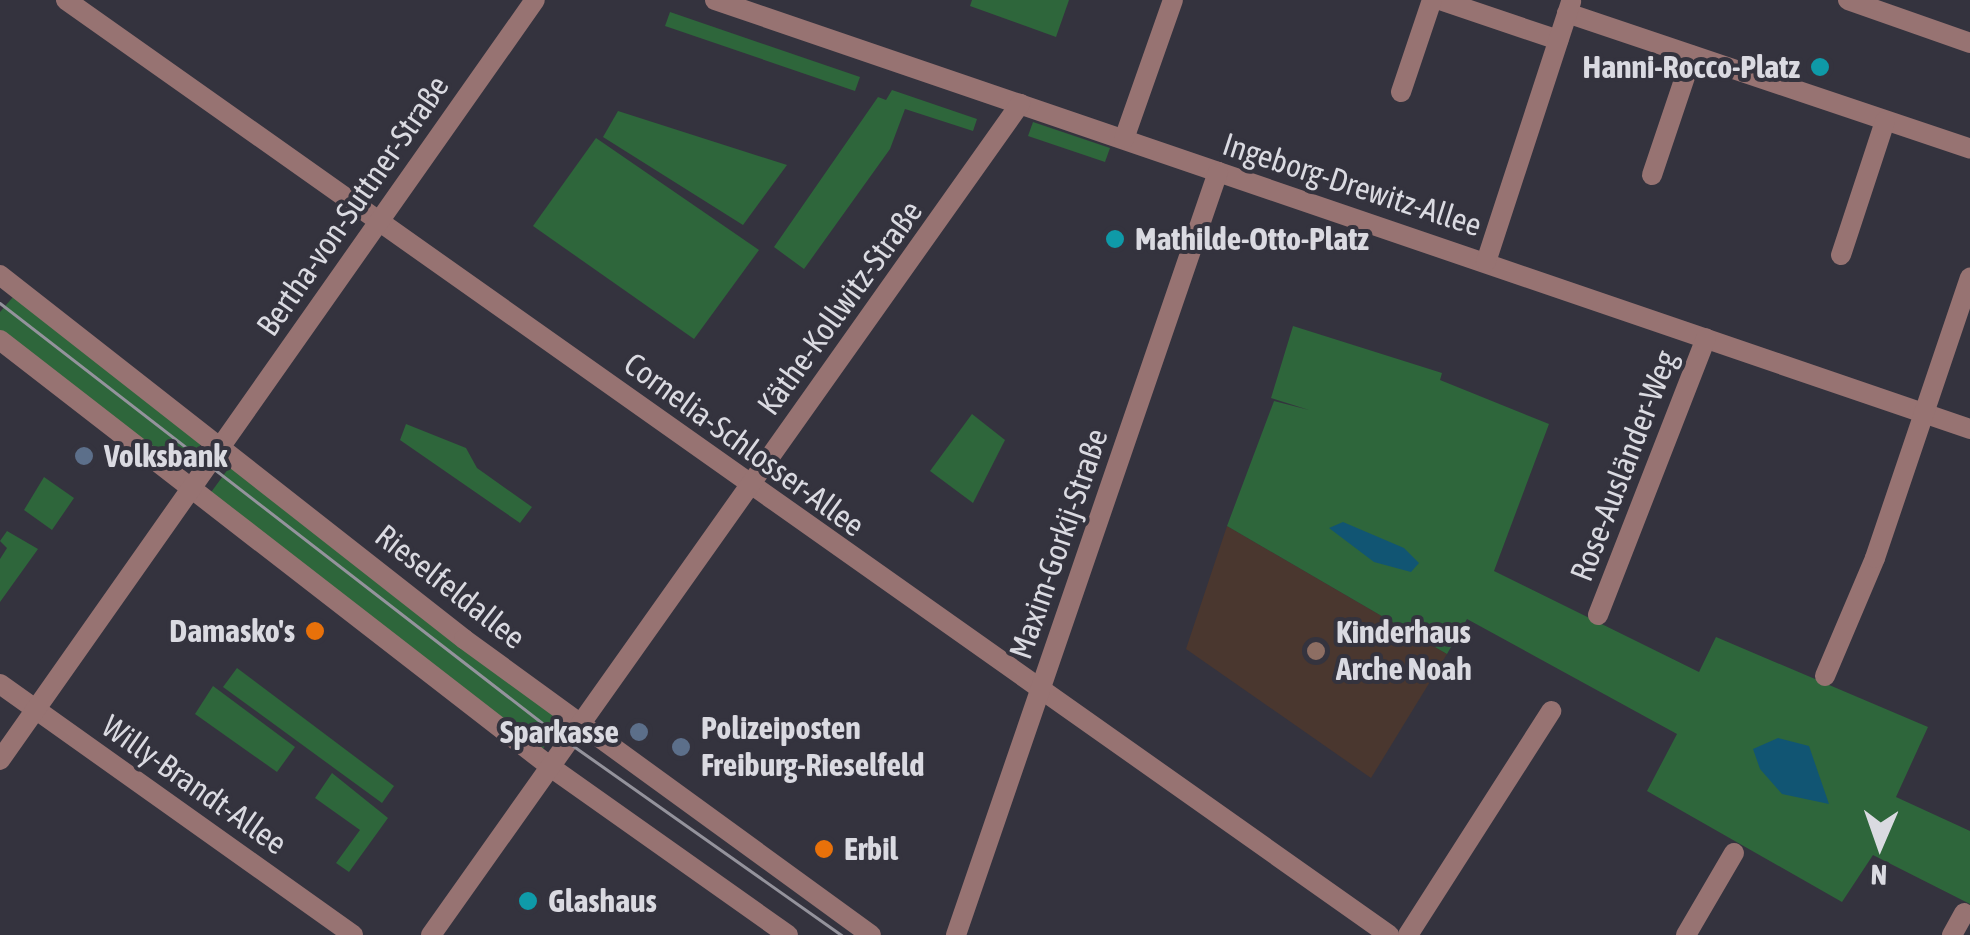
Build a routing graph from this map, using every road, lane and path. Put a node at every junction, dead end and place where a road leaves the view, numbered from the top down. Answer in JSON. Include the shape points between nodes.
{"nodes":[{"id":1,"x":66,"y":0,"type":"edge"},
{"id":2,"x":535,"y":0,"type":"edge"},
{"id":3,"x":715,"y":0,"type":"edge"},
{"id":4,"x":1174,"y":0,"type":"edge"},
{"id":5,"x":1432,"y":0,"type":"edge"},
{"id":6,"x":1440,"y":0,"type":"edge"},
{"id":7,"x":1848,"y":0,"type":"edge"},
{"id":8,"x":1569,"y":6,"type":"edge"},
{"id":9,"x":1558,"y":40,"type":"junction"},
{"id":10,"x":1970,"y":43,"type":"edge"},
{"id":11,"x":1692,"y":56,"type":"junction"},
{"id":12,"x":1400,"y":92,"type":"dead end"},
{"id":13,"x":1020,"y":104,"type":"junction"},
{"id":14,"x":1886,"y":121,"type":"junction"},
{"id":15,"x":1124,"y":139,"type":"junction"},
{"id":16,"x":1970,"y":149,"type":"edge"},
{"id":17,"x":1218,"y":172,"type":"junction"},
{"id":18,"x":1652,"y":174,"type":"dead end"},
{"id":19,"x":379,"y":222,"type":"junction"},
{"id":20,"x":1841,"y":255,"type":"dead end"},
{"id":21,"x":1486,"y":262,"type":"junction"},
{"id":22,"x":0,"y":275,"type":"edge"},
{"id":23,"x":1970,"y":278,"type":"edge"},
{"id":24,"x":1706,"y":338,"type":"junction"},
{"id":25,"x":0,"y":340,"type":"edge"},
{"id":26,"x":1924,"y":413,"type":"junction"},
{"id":27,"x":1970,"y":428,"type":"edge"},
{"id":28,"x":220,"y":447,"type":"junction"},
{"id":29,"x":751,"y":485,"type":"junction"},
{"id":30,"x":190,"y":489,"type":"junction"},
{"id":31,"x":1598,"y":615,"type":"dead end"},
{"id":32,"x":1826,"y":676,"type":"dead end"},
{"id":33,"x":0,"y":684,"type":"edge"},
{"id":34,"x":1040,"y":690,"type":"junction"},
{"id":35,"x":35,"y":710,"type":"junction"},
{"id":36,"x":1551,"y":711,"type":"dead end"},
{"id":37,"x":575,"y":735,"type":"junction"},
{"id":38,"x":0,"y":760,"type":"edge"},
{"id":39,"x":552,"y":768,"type":"junction"},
{"id":40,"x":1734,"y":853,"type":"dead end"},
{"id":41,"x":1964,"y":913,"type":"dead end"},
{"id":42,"x":354,"y":935,"type":"edge"},
{"id":43,"x":431,"y":935,"type":"edge"},
{"id":44,"x":788,"y":935,"type":"edge"},
{"id":45,"x":871,"y":935,"type":"edge"},
{"id":46,"x":956,"y":935,"type":"edge"},
{"id":47,"x":1389,"y":935,"type":"edge"},
{"id":48,"x":1408,"y":935,"type":"edge"},
{"id":49,"x":1686,"y":935,"type":"edge"},
{"id":50,"x":1952,"y":935,"type":"edge"}],
"edges":[{"from":1,"to":19,"type":"street","name":"Cornelia-Schlosser-Allee"},
{"from":2,"to":19,"type":"street","name":"Bertha-von-Suttner-Straße"},
{"from":3,"to":13,"type":"street","name":"Ingeborg-Drewitz-Allee"},
{"from":4,"to":15,"type":"street"},
{"from":5,"to":12,"type":"street"},
{"from":6,"to":9,"type":"street"},
{"from":7,"to":10,"type":"street"},
{"from":8,"to":9,"type":"street"},
{"from":8,"to":11,"type":"street"},
{"from":9,"to":21,"type":"street"},
{"from":11,"to":14,"type":"street"},
{"from":11,"to":18,"type":"street"},
{"from":13,"to":15,"type":"street","name":"Ingeborg-Drewitz-Allee"},
{"from":13,"to":29,"type":"street","name":"Käthe-Kollwitz-Straße"},
{"from":14,"to":16,"type":"street"},
{"from":14,"to":20,"type":"street"},
{"from":15,"to":17,"type":"street","name":"Ingeborg-Drewitz-Allee"},
{"from":17,"to":21,"type":"street","name":"Ingeborg-Drewitz-Allee"},
{"from":17,"to":34,"type":"street","name":"Maxim-Gorkij-Straße"},
{"from":19,"to":28,"type":"street","name":"Bertha-von-Suttner-Straße"},
{"from":19,"to":29,"type":"street","name":"Cornelia-Schlosser-Allee"},
{"from":21,"to":24,"type":"street","name":"Ingeborg-Drewitz-Allee"},
{"from":22,"to":28,"type":"street","name":"Rieselfeldallee"},
{"from":23,"to":26,"type":"street"},
{"from":24,"to":26,"type":"street","name":"Ingeborg-Drewitz-Allee"},
{"from":24,"to":31,"type":"street","name":"Rose-Ausländer-Weg"},
{"from":25,"to":30,"type":"street"},
{"from":26,"to":27,"type":"street","name":"Ingeborg-Drewitz-Allee"},
{"from":26,"to":32,"type":"street","via":[[1876,558]]},
{"from":28,"to":30,"type":"street","name":"Bertha-von-Suttner-Straße"},
{"from":28,"to":37,"type":"street","name":"Rieselfeldallee"},
{"from":29,"to":34,"type":"street","name":"Cornelia-Schlosser-Allee"},
{"from":29,"to":37,"type":"street","name":"Käthe-Kollwitz-Straße"},
{"from":30,"to":35,"type":"street","name":"Bertha-von-Suttner-Straße"},
{"from":30,"to":39,"type":"street"},
{"from":33,"to":35,"type":"street","name":"Willy-Brandt-Allee"},
{"from":34,"to":46,"type":"street","name":"Maxim-Gorkij-Straße"},
{"from":34,"to":47,"type":"street","name":"Cornelia-Schlosser-Allee"},
{"from":35,"to":38,"type":"street","name":"Bertha-von-Suttner-Straße"},
{"from":35,"to":42,"type":"street","name":"Willy-Brandt-Allee"},
{"from":36,"to":48,"type":"street"},
{"from":37,"to":39,"type":"street","name":"Käthe-Kollwitz-Straße"},
{"from":37,"to":45,"type":"street","name":"Rieselfeldallee"},
{"from":39,"to":43,"type":"street","name":"Käthe-Kollwitz-Straße"},
{"from":39,"to":44,"type":"street"},
{"from":40,"to":49,"type":"street"},
{"from":41,"to":50,"type":"street"}]}
